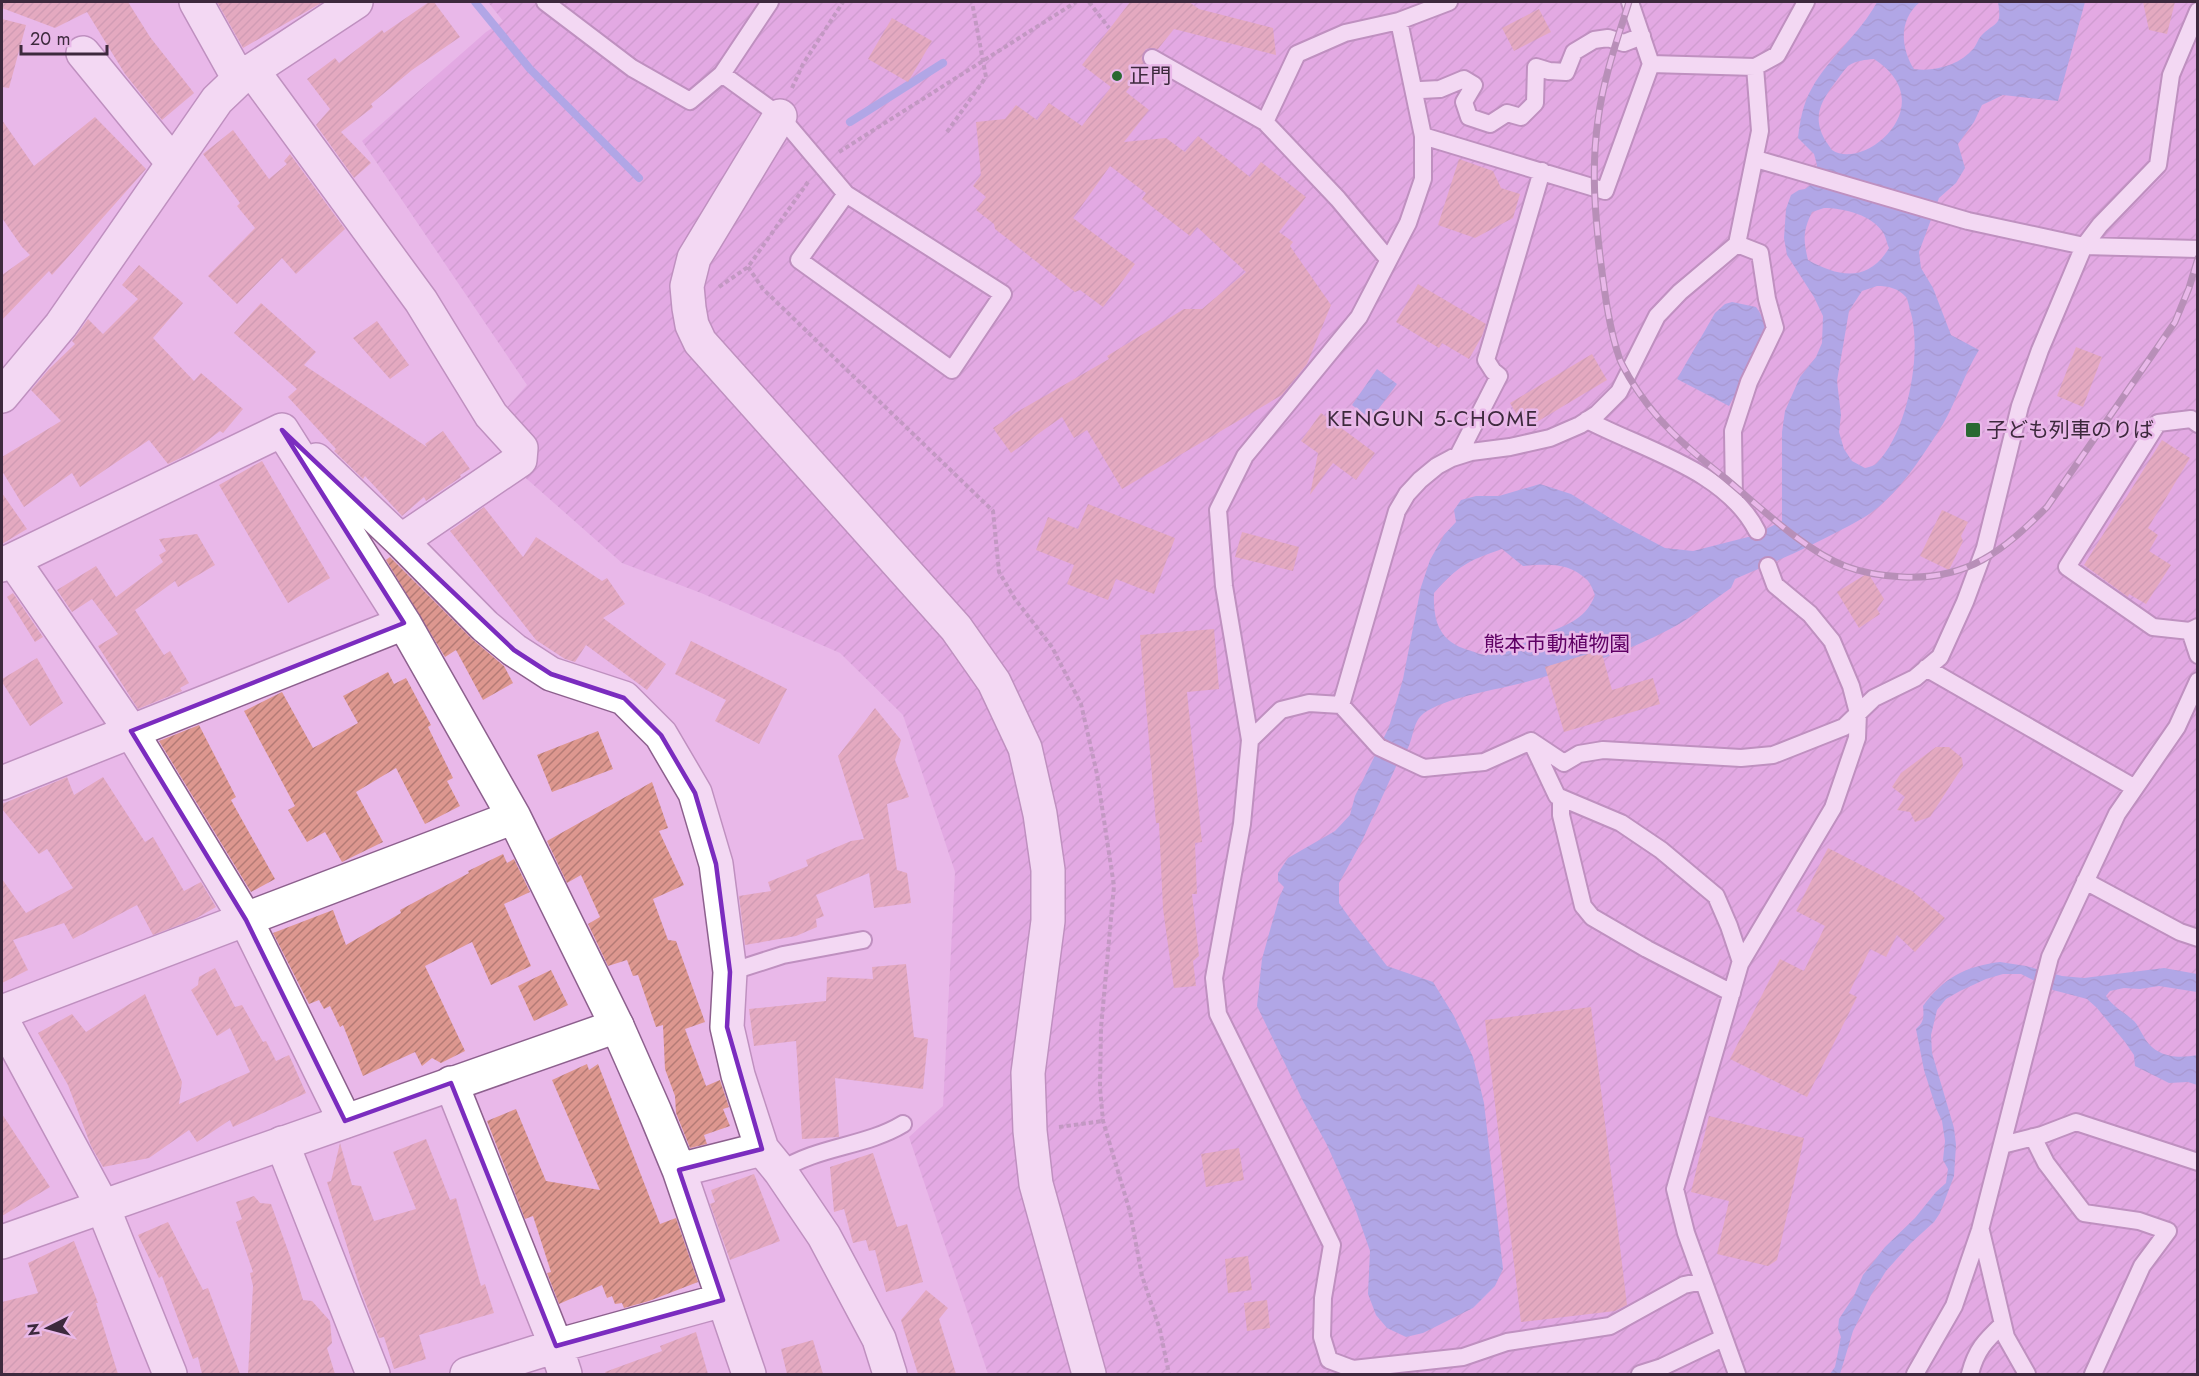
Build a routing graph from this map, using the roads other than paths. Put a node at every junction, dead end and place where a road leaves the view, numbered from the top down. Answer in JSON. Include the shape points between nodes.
{"nodes":[{"id":1,"x":196,"y":2,"type":"edge"},
{"id":2,"x":356,"y":2,"type":"edge"},
{"id":3,"x":545,"y":2,"type":"edge"},
{"id":4,"x":770,"y":2,"type":"edge"},
{"id":5,"x":1449,"y":2,"type":"edge"},
{"id":6,"x":1630,"y":2,"type":"edge"},
{"id":7,"x":1806,"y":2,"type":"edge"},
{"id":8,"x":2198,"y":11,"type":"edge"},
{"id":9,"x":1399,"y":21,"type":"junction"},
{"id":10,"x":1642,"y":36,"type":"junction"},
{"id":11,"x":83,"y":53,"type":"dead end"},
{"id":12,"x":1152,"y":58,"type":"dead end"},
{"id":13,"x":1651,"y":64,"type":"junction"},
{"id":14,"x":1755,"y":67,"type":"junction"},
{"id":15,"x":246,"y":74,"type":"junction"},
{"id":16,"x":722,"y":74,"type":"junction"},
{"id":17,"x":1415,"y":94,"type":"junction"},
{"id":18,"x":780,"y":116,"type":"junction"},
{"id":19,"x":1265,"y":122,"type":"junction"},
{"id":20,"x":1423,"y":136,"type":"junction"},
{"id":21,"x":1756,"y":159,"type":"junction"},
{"id":22,"x":173,"y":163,"type":"junction"},
{"id":23,"x":1542,"y":171,"type":"junction"},
{"id":24,"x":846,"y":194,"type":"junction"},
{"id":25,"x":1737,"y":244,"type":"junction"},
{"id":26,"x":2084,"y":246,"type":"junction"},
{"id":27,"x":2198,"y":249,"type":"edge"},
{"id":28,"x":1388,"y":259,"type":"junction"},
{"id":29,"x":2,"y":396,"type":"edge"},
{"id":30,"x":1587,"y":420,"type":"junction"},
{"id":31,"x":2198,"y":424,"type":"edge"},
{"id":32,"x":282,"y":430,"type":"junction"},
{"id":33,"x":1458,"y":456,"type":"junction"},
{"id":34,"x":1734,"y":500,"type":"junction"},
{"id":35,"x":1757,"y":531,"type":"dead end"},
{"id":36,"x":401,"y":541,"type":"junction"},
{"id":37,"x":7,"y":563,"type":"edge"},
{"id":38,"x":1768,"y":566,"type":"dead end"},
{"id":39,"x":404,"y":623,"type":"junction"},
{"id":40,"x":2194,"y":629,"type":"edge"},
{"id":41,"x":2198,"y":655,"type":"edge"},
{"id":42,"x":1926,"y":668,"type":"junction"},
{"id":43,"x":2198,"y":681,"type":"edge"},
{"id":44,"x":1341,"y":705,"type":"junction"},
{"id":45,"x":1858,"y":713,"type":"junction"},
{"id":46,"x":131,"y":731,"type":"junction"},
{"id":47,"x":1250,"y":741,"type":"junction"},
{"id":48,"x":1531,"y":741,"type":"junction"},
{"id":49,"x":2,"y":783,"type":"edge"},
{"id":50,"x":2135,"y":788,"type":"junction"},
{"id":51,"x":1561,"y":798,"type":"junction"},
{"id":52,"x":514,"y":817,"type":"junction"},
{"id":53,"x":2085,"y":880,"type":"junction"},
{"id":54,"x":246,"y":920,"type":"junction"},
{"id":55,"x":2198,"y":938,"type":"edge"},
{"id":56,"x":863,"y":940,"type":"dead end"},
{"id":57,"x":1741,"y":962,"type":"junction"},
{"id":58,"x":730,"y":972,"type":"junction"},
{"id":59,"x":1732,"y":993,"type":"junction"},
{"id":60,"x":2,"y":1012,"type":"edge"},
{"id":61,"x":2,"y":1020,"type":"edge"},
{"id":62,"x":617,"y":1026,"type":"junction"},
{"id":63,"x":451,"y":1083,"type":"junction"},
{"id":64,"x":345,"y":1121,"type":"junction"},
{"id":65,"x":903,"y":1124,"type":"dead end"},
{"id":66,"x":2033,"y":1137,"type":"junction"},
{"id":67,"x":282,"y":1143,"type":"junction"},
{"id":68,"x":2002,"y":1145,"type":"junction"},
{"id":69,"x":771,"y":1160,"type":"junction"},
{"id":70,"x":2198,"y":1162,"type":"edge"},
{"id":71,"x":679,"y":1170,"type":"junction"},
{"id":72,"x":102,"y":1205,"type":"junction"},
{"id":73,"x":1980,"y":1230,"type":"junction"},
{"id":74,"x":2,"y":1242,"type":"edge"},
{"id":75,"x":1703,"y":1281,"type":"junction"},
{"id":76,"x":723,"y":1300,"type":"junction"},
{"id":77,"x":2003,"y":1324,"type":"junction"},
{"id":78,"x":1723,"y":1338,"type":"junction"},
{"id":79,"x":561,"y":1360,"type":"edge"},
{"id":80,"x":170,"y":1374,"type":"edge"},
{"id":81,"x":373,"y":1374,"type":"edge"},
{"id":82,"x":467,"y":1374,"type":"edge"},
{"id":83,"x":749,"y":1374,"type":"edge"},
{"id":84,"x":890,"y":1374,"type":"edge"},
{"id":85,"x":1089,"y":1374,"type":"edge"},
{"id":86,"x":1640,"y":1374,"type":"edge"},
{"id":87,"x":1737,"y":1374,"type":"edge"},
{"id":88,"x":1916,"y":1374,"type":"edge"},
{"id":89,"x":1970,"y":1374,"type":"edge"},
{"id":90,"x":2027,"y":1374,"type":"edge"},
{"id":91,"x":2093,"y":1374,"type":"edge"}],
"edges":[{"from":1,"to":15,"type":"street"},
{"from":2,"to":15,"type":"street"},
{"from":3,"to":16,"type":"lane","via":[[632,68],[690,101]]},
{"from":4,"to":16,"type":"lane"},
{"from":5,"to":9,"type":"lane"},
{"from":6,"to":10,"type":"lane"},
{"from":7,"to":14,"type":"lane","via":[[1777,55]]},
{"from":8,"to":26,"type":"lane","via":[[2172,75],[2158,165]]},
{"from":9,"to":17,"type":"lane"},
{"from":9,"to":19,"type":"lane","via":[[1345,33],[1297,54]]},
{"from":10,"to":13,"type":"lane"},
{"from":10,"to":17,"type":"lane","via":[[1624,43],[1608,38],[1594,40],[1574,52],[1566,72],[1536,67],[1535,104],[1521,117],[1507,113],[1490,124],[1469,117],[1464,102],[1474,85],[1464,79]]},
{"from":11,"to":22,"type":"street"},
{"from":12,"to":19,"type":"lane"},
{"from":13,"to":14,"type":"lane"},
{"from":13,"to":23,"type":"lane","via":[[1605,191]]},
{"from":14,"to":21,"type":"lane","via":[[1760,132]]},
{"from":15,"to":22,"type":"street","via":[[217,100]]},
{"from":15,"to":36,"type":"street","via":[[421,301],[491,415],[520,448],[520,460]]},
{"from":16,"to":18,"type":"lane"},
{"from":17,"to":20,"type":"lane"},
{"from":18,"to":24,"type":"lane"},
{"from":18,"to":85,"type":"street","via":[[694,258],[687,286],[692,325],[700,342],[956,628],[994,682],[1025,748],[1048,870],[1048,921],[1028,1073],[1029,1131],[1036,1184]]},
{"from":19,"to":28,"type":"lane"},
{"from":20,"to":23,"type":"lane"},
{"from":20,"to":28,"type":"lane","via":[[1423,179],[1408,223]]},
{"from":21,"to":25,"type":"lane"},
{"from":21,"to":26,"type":"lane","via":[[1968,221]]},
{"from":22,"to":29,"type":"street","via":[[61,326]]},
{"from":23,"to":33,"type":"lane","via":[[1486,360],[1499,376]]},
{"from":24,"to":24,"type":"lane","via":[[799,260],[952,370],[1003,294]]},
{"from":25,"to":30,"type":"lane","via":[[1657,316],[1624,385]]},
{"from":25,"to":34,"type":"lane","via":[[1760,253],[1775,328],[1749,382],[1733,431]]},
{"from":26,"to":27,"type":"lane"},
{"from":26,"to":42,"type":"lane","via":[[2020,406],[1985,548],[1965,602],[1940,657]]},
{"from":28,"to":47,"type":"lane","via":[[1359,317],[1245,456],[1218,510],[1224,586]]},
{"from":30,"to":33,"type":"lane","via":[[1550,438]]},
{"from":30,"to":34,"type":"lane","via":[[1673,459]]},
{"from":31,"to":40,"type":"lane","via":[[2192,419],[2158,423],[2067,567],[2153,627]]},
{"from":32,"to":36,"type":"street"},
{"from":32,"to":37,"type":"street"},
{"from":32,"to":39,"type":"street"},
{"from":33,"to":44,"type":"lane","via":[[1420,480],[1397,511]]},
{"from":34,"to":35,"type":"lane"},
{"from":36,"to":58,"type":"street","via":[[514,650],[551,674],[624,698],[661,735],[695,793],[716,864]]},
{"from":37,"to":46,"type":"street"},
{"from":38,"to":45,"type":"lane","via":[[1776,585],[1810,614],[1832,641]]},
{"from":39,"to":46,"type":"street"},
{"from":39,"to":52,"type":"street"},
{"from":40,"to":41,"type":"lane"},
{"from":42,"to":45,"type":"lane","via":[[1915,678],[1874,698]]},
{"from":42,"to":50,"type":"lane"},
{"from":43,"to":50,"type":"lane","via":[[2177,727]]},
{"from":44,"to":47,"type":"lane","via":[[1309,703],[1281,710]]},
{"from":44,"to":48,"type":"lane","via":[[1379,747],[1424,768],[1484,762]]},
{"from":45,"to":48,"type":"lane","via":[[1844,727],[1773,755],[1741,758],[1603,750],[1579,754],[1564,763]]},
{"from":45,"to":57,"type":"lane","via":[[1857,738],[1833,808]]},
{"from":46,"to":49,"type":"street"},
{"from":46,"to":54,"type":"street"},
{"from":47,"to":75,"type":"lane","via":[[1242,824],[1214,978],[1218,1014],[1332,1245],[1323,1298],[1322,1337],[1329,1360],[1353,1369],[1463,1357],[1508,1342],[1610,1326],[1684,1285]]},
{"from":48,"to":51,"type":"lane"},
{"from":50,"to":53,"type":"lane","via":[[2117,814]]},
{"from":51,"to":57,"type":"lane","via":[[1622,823],[1716,896]]},
{"from":51,"to":59,"type":"lane","via":[[1561,815],[1583,906],[1592,917]]},
{"from":52,"to":54,"type":"street"},
{"from":52,"to":62,"type":"street"},
{"from":53,"to":55,"type":"lane"},
{"from":53,"to":68,"type":"lane","via":[[2049,961]]},
{"from":54,"to":60,"type":"street"},
{"from":54,"to":64,"type":"street"},
{"from":56,"to":58,"type":"lane","via":[[783,955]]},
{"from":57,"to":59,"type":"lane"},
{"from":58,"to":69,"type":"street","via":[[728,1027],[738,1075]]},
{"from":59,"to":75,"type":"lane","via":[[1675,1189]]},
{"from":61,"to":72,"type":"street"},
{"from":62,"to":63,"type":"street"},
{"from":62,"to":71,"type":"street"},
{"from":63,"to":64,"type":"street"},
{"from":63,"to":79,"type":"street"},
{"from":64,"to":67,"type":"street"},
{"from":65,"to":69,"type":"lane","via":[[887,1134],[819,1152],[792,1164]]},
{"from":66,"to":68,"type":"lane"},
{"from":66,"to":70,"type":"lane","via":[[2076,1122]]},
{"from":66,"to":91,"type":"lane","via":[[2046,1162],[2084,1213],[2139,1221],[2168,1231],[2142,1266]]},
{"from":67,"to":72,"type":"street"},
{"from":67,"to":81,"type":"street"},
{"from":68,"to":73,"type":"lane"},
{"from":69,"to":71,"type":"street"},
{"from":69,"to":84,"type":"street","via":[[824,1236],[879,1339]]},
{"from":71,"to":76,"type":"street"},
{"from":72,"to":74,"type":"street"},
{"from":72,"to":80,"type":"street"},
{"from":73,"to":77,"type":"lane"},
{"from":73,"to":88,"type":"lane","via":[[1954,1306]]},
{"from":75,"to":78,"type":"lane"},
{"from":76,"to":79,"type":"street"},
{"from":76,"to":83,"type":"street"},
{"from":77,"to":89,"type":"lane","via":[[1985,1340],[1974,1357]]},
{"from":77,"to":90,"type":"lane"},
{"from":78,"to":86,"type":"lane"},
{"from":78,"to":87,"type":"lane"},
{"from":79,"to":82,"type":"street"}]}
